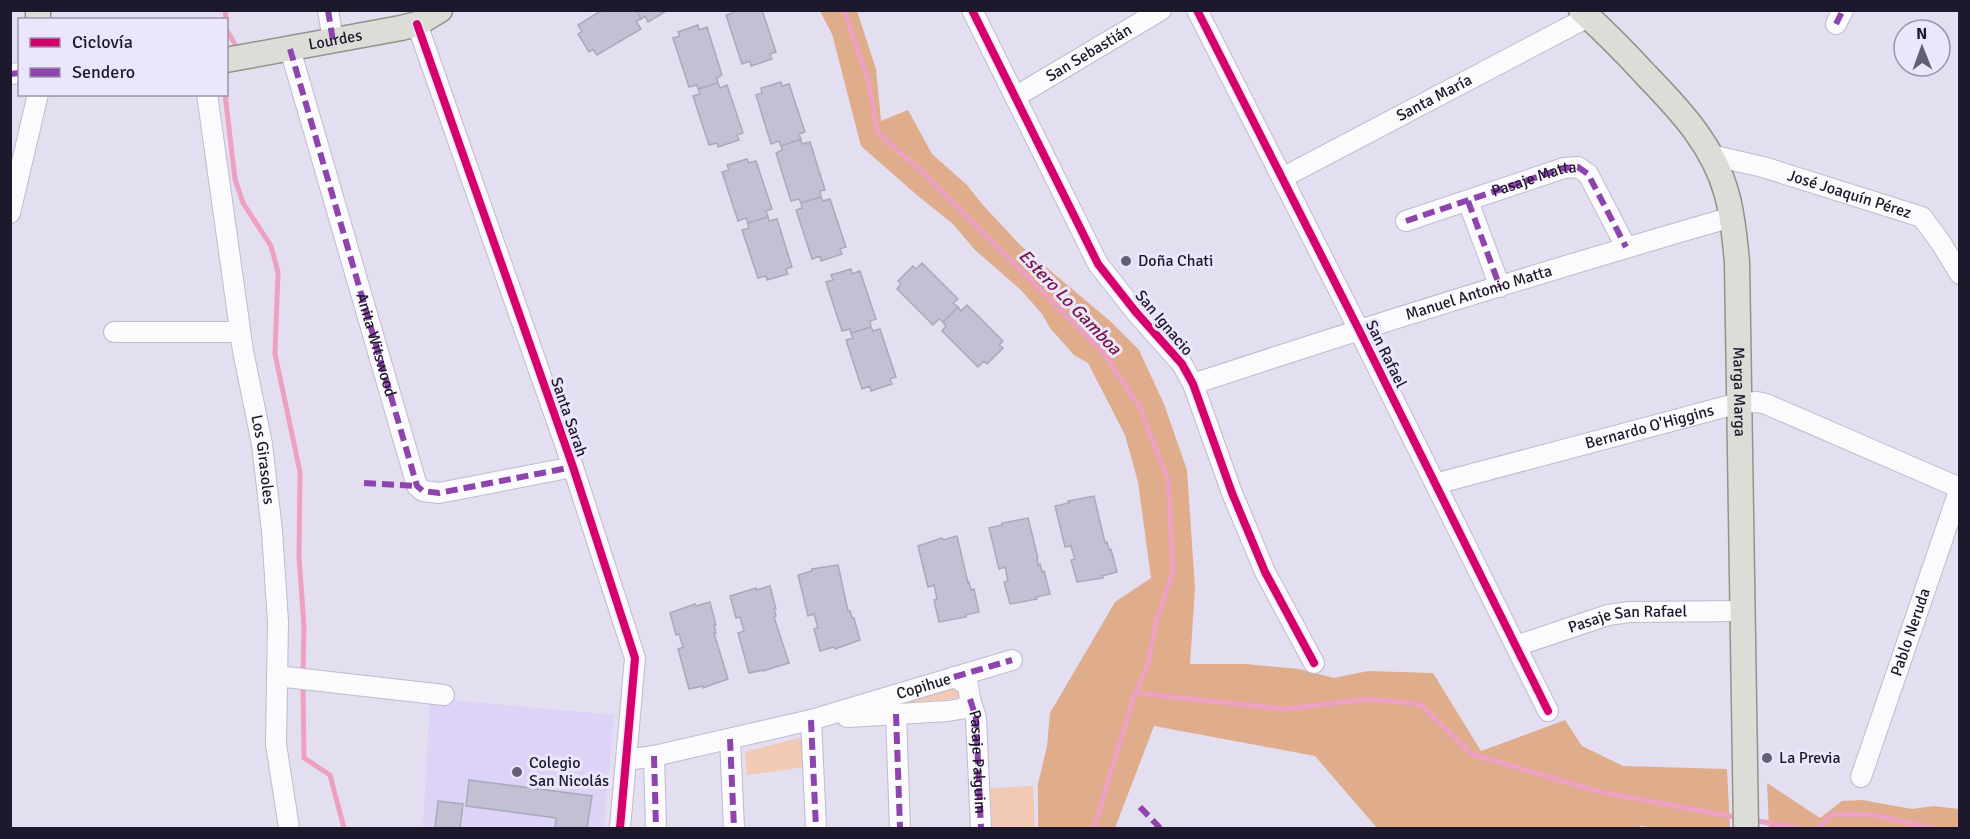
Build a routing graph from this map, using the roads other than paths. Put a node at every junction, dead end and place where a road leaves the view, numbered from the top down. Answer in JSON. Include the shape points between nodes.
{"nodes":[{"id":1,"x":328,"y":10,"type":"edge"},
{"id":2,"x":440,"y":10,"type":"edge"},
{"id":3,"x":972,"y":10,"type":"edge"},
{"id":4,"x":1161,"y":10,"type":"edge"},
{"id":5,"x":1197,"y":10,"type":"edge"},
{"id":6,"x":1584,"y":14,"type":"edge"},
{"id":7,"x":417,"y":24,"type":"junction"},
{"id":8,"x":333,"y":41,"type":"junction"},
{"id":9,"x":290,"y":49,"type":"junction"},
{"id":10,"x":228,"y":60,"type":"edge"},
{"id":11,"x":38,"y":96,"type":"edge"},
{"id":12,"x":207,"y":96,"type":"edge"},
{"id":13,"x":1015,"y":97,"type":"junction"},
{"id":14,"x":1711,"y":155,"type":"junction"},
{"id":15,"x":1282,"y":178,"type":"junction"},
{"id":16,"x":1468,"y":201,"type":"junction"},
{"id":17,"x":10,"y":213,"type":"edge"},
{"id":18,"x":1732,"y":217,"type":"junction"},
{"id":19,"x":1406,"y":221,"type":"dead end"},
{"id":20,"x":1626,"y":247,"type":"junction"},
{"id":21,"x":1959,"y":274,"type":"edge"},
{"id":22,"x":1500,"y":287,"type":"junction"},
{"id":23,"x":1359,"y":330,"type":"junction"},
{"id":24,"x":114,"y":332,"type":"dead end"},
{"id":25,"x":240,"y":332,"type":"junction"},
{"id":26,"x":1193,"y":384,"type":"junction"},
{"id":27,"x":1739,"y":403,"type":"junction"},
{"id":28,"x":573,"y":467,"type":"junction"},
{"id":29,"x":1436,"y":484,"type":"junction"},
{"id":30,"x":1959,"y":488,"type":"edge"},
{"id":31,"x":1742,"y":611,"type":"junction"},
{"id":32,"x":1516,"y":646,"type":"junction"},
{"id":33,"x":1011,"y":660,"type":"dead end"},
{"id":34,"x":1314,"y":663,"type":"dead end"},
{"id":35,"x":277,"y":676,"type":"junction"},
{"id":36,"x":954,"y":678,"type":"junction"},
{"id":37,"x":444,"y":695,"type":"dead end"},
{"id":38,"x":970,"y":699,"type":"junction"},
{"id":39,"x":1548,"y":711,"type":"dead end"},
{"id":40,"x":896,"y":714,"type":"junction"},
{"id":41,"x":811,"y":720,"type":"junction"},
{"id":42,"x":730,"y":739,"type":"junction"},
{"id":43,"x":654,"y":756,"type":"junction"},
{"id":44,"x":627,"y":759,"type":"junction"},
{"id":45,"x":1861,"y":777,"type":"dead end"},
{"id":46,"x":289,"y":828,"type":"edge"},
{"id":47,"x":620,"y":828,"type":"edge"},
{"id":48,"x":656,"y":828,"type":"edge"},
{"id":49,"x":734,"y":828,"type":"edge"},
{"id":50,"x":816,"y":828,"type":"edge"},
{"id":51,"x":900,"y":828,"type":"edge"},
{"id":52,"x":981,"y":828,"type":"edge"},
{"id":53,"x":1746,"y":828,"type":"edge"}],
"edges":[{"from":1,"to":8,"type":"street"},
{"from":2,"to":7,"type":"main road","name":"Lourdes"},
{"from":3,"to":13,"type":"street","name":"San Ignacio"},
{"from":4,"to":13,"type":"street","name":"San Sebastián"},
{"from":5,"to":15,"type":"street","name":"San Rafael"},
{"from":6,"to":14,"type":"main road","name":"Marga Marga","via":[[1676,106]]},
{"from":6,"to":15,"type":"street","name":"Santa María"},
{"from":7,"to":8,"type":"main road","name":"Lourdes"},
{"from":7,"to":28,"type":"street","name":"Santa Sarah"},
{"from":8,"to":9,"type":"main road","name":"Lourdes"},
{"from":9,"to":10,"type":"main road","name":"Lourdes"},
{"from":9,"to":28,"type":"street","name":"Anita Witswood","via":[[417,486],[439,493]]},
{"from":11,"to":17,"type":"street"},
{"from":12,"to":25,"type":"street","name":"Los Girasoles"},
{"from":13,"to":26,"type":"street","name":"San Ignacio","via":[[1098,264],[1182,364]]},
{"from":14,"to":18,"type":"main road","name":"Marga Marga"},
{"from":14,"to":21,"type":"street","name":"José Joaquín Pérez","via":[[1763,167],[1922,217]]},
{"from":15,"to":23,"type":"street","name":"San Rafael"},
{"from":16,"to":19,"type":"street","name":"Pasaje Matta"},
{"from":16,"to":20,"type":"street","name":"Pasaje Matta","via":[[1564,168],[1578,167],[1588,174]]},
{"from":16,"to":22,"type":"street","name":"Pasaje Matta"},
{"from":18,"to":20,"type":"street","name":"Manuel Antonio Matta"},
{"from":18,"to":27,"type":"main road","name":"Marga Marga","via":[[1737,262]]},
{"from":20,"to":22,"type":"street","name":"Manuel Antonio Matta"},
{"from":22,"to":23,"type":"street","name":"Manuel Antonio Matta"},
{"from":23,"to":26,"type":"street","name":"Manuel Antonio Matta"},
{"from":23,"to":29,"type":"street","name":"San Rafael"},
{"from":24,"to":25,"type":"street"},
{"from":25,"to":35,"type":"street","name":"Los Girasoles","via":[[262,444],[272,531]]},
{"from":26,"to":34,"type":"street","name":"San Ignacio","via":[[1265,572]]},
{"from":27,"to":29,"type":"street","name":"Bernardo O'Higgins"},
{"from":27,"to":30,"type":"street","name":"Bernardo O'Higgins","via":[[1766,404]]},
{"from":27,"to":31,"type":"main road","name":"Marga Marga"},
{"from":28,"to":44,"type":"street","name":"Santa Sarah","via":[[635,658]]},
{"from":29,"to":32,"type":"street","name":"San Rafael"},
{"from":30,"to":45,"type":"street","name":"Pablo Neruda"},
{"from":31,"to":32,"type":"street","name":"Pasaje San Rafael","via":[[1608,615]]},
{"from":31,"to":53,"type":"main road","name":"Marga Marga"},
{"from":32,"to":39,"type":"street","name":"San Rafael"},
{"from":33,"to":36,"type":"street"},
{"from":35,"to":37,"type":"street"},
{"from":35,"to":46,"type":"street","name":"Los Girasoles","via":[[276,744]]},
{"from":36,"to":38,"type":"street","name":"Copihue","via":[[968,685]]},
{"from":36,"to":41,"type":"street","name":"Copihue"},
{"from":38,"to":40,"type":"street","name":"Copihue","via":[[966,708]]},
{"from":38,"to":52,"type":"street","name":"Pasaje Palguim","via":[[976,718]]},
{"from":40,"to":41,"type":"street","name":"Copihue"},
{"from":40,"to":51,"type":"street"},
{"from":41,"to":42,"type":"street","name":"Copihue"},
{"from":41,"to":50,"type":"street"},
{"from":42,"to":43,"type":"street","name":"Copihue"},
{"from":42,"to":49,"type":"street"},
{"from":43,"to":44,"type":"street","name":"Copihue"},
{"from":43,"to":48,"type":"street"},
{"from":44,"to":47,"type":"street","name":"Santa Sarah"}]}
